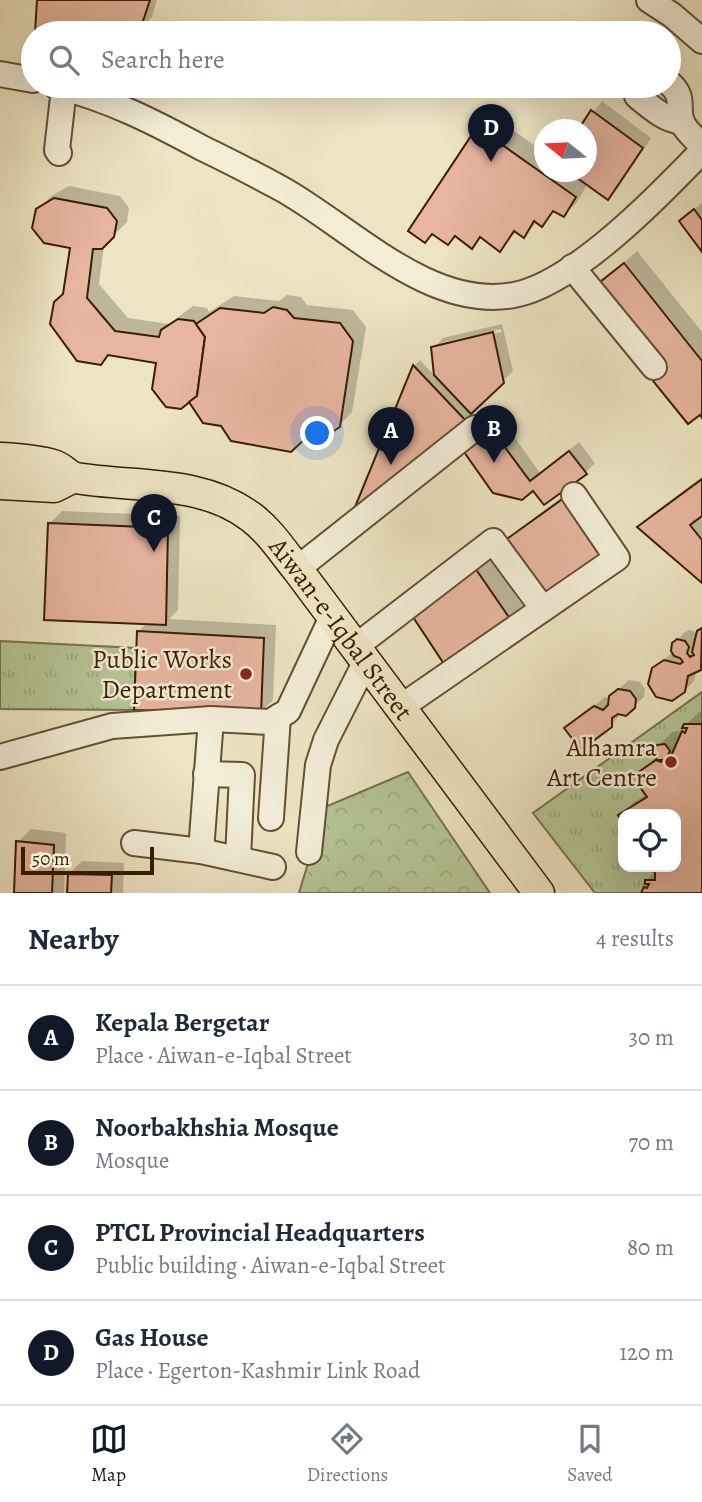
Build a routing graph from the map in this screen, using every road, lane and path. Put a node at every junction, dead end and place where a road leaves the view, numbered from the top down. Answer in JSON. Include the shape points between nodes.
{"nodes":[{"id":1,"x":649,"y":0,"type":"edge"},
{"id":2,"x":679,"y":21,"type":"edge"},
{"id":3,"x":681,"y":23,"type":"edge"},
{"id":4,"x":702,"y":41,"type":"edge"},
{"id":5,"x":0,"y":74,"type":"edge"},
{"id":6,"x":21,"y":78,"type":"edge"},
{"id":7,"x":59,"y":98,"type":"edge"},
{"id":8,"x":94,"y":98,"type":"edge"},
{"id":9,"x":639,"y":98,"type":"edge"},
{"id":10,"x":680,"y":98,"type":"edge"},
{"id":11,"x":682,"y":122,"type":"junction"},
{"id":12,"x":702,"y":148,"type":"edge"},
{"id":13,"x":59,"y":153,"type":"dead end"},
{"id":14,"x":572,"y":267,"type":"junction"},
{"id":15,"x":653,"y":367,"type":"dead end"},
{"id":16,"x":475,"y":428,"type":"dead end"},
{"id":17,"x":0,"y":434,"type":"edge"},
{"id":18,"x":0,"y":458,"type":"edge"},
{"id":19,"x":34,"y":461,"type":"junction"},
{"id":20,"x":72,"y":478,"type":"junction"},
{"id":21,"x":0,"y":484,"type":"edge"},
{"id":22,"x":574,"y":495,"type":"dead end"},
{"id":23,"x":298,"y":569,"type":"junction"},
{"id":24,"x":543,"y":609,"type":"junction"},
{"id":25,"x":332,"y":617,"type":"junction"},
{"id":26,"x":361,"y":654,"type":"junction"},
{"id":27,"x":401,"y":708,"type":"junction"},
{"id":28,"x":278,"y":717,"type":"junction"},
{"id":29,"x":211,"y":719,"type":"junction"},
{"id":30,"x":0,"y":757,"type":"edge"},
{"id":31,"x":248,"y":761,"type":"dead end"},
{"id":32,"x":275,"y":761,"type":"junction"},
{"id":33,"x":206,"y":774,"type":"junction"},
{"id":34,"x":239,"y":818,"type":"junction"},
{"id":35,"x":134,"y":843,"type":"dead end"},
{"id":36,"x":201,"y":851,"type":"junction"},
{"id":37,"x":309,"y":852,"type":"dead end"},
{"id":38,"x":238,"y":858,"type":"junction"},
{"id":39,"x":273,"y":867,"type":"dead end"},
{"id":40,"x":539,"y":893,"type":"edge"}],
"edges":[{"from":1,"to":2,"type":"street"},
{"from":3,"to":4,"type":"street"},
{"from":5,"to":6,"type":"street"},
{"from":7,"to":13,"type":"street"},
{"from":8,"to":14,"type":"street","via":[[128,109],[284,191],[398,265],[460,294],[516,295]]},
{"from":9,"to":11,"type":"street","via":[[668,120]]},
{"from":10,"to":11,"type":"street"},
{"from":11,"to":12,"type":"street"},
{"from":12,"to":14,"type":"street","via":[[664,191]]},
{"from":14,"to":15,"type":"street"},
{"from":16,"to":23,"type":"street"},
{"from":17,"to":19,"type":"main road"},
{"from":18,"to":19,"type":"main road","name":"Aiwan-e-Iqbal Street"},
{"from":19,"to":20,"type":"main road","name":"Aiwan-e-Iqbal Street","via":[[56,465]]},
{"from":20,"to":21,"type":"main road","name":"Aiwan-e-Iqbal Street","via":[[54,487]]},
{"from":20,"to":23,"type":"main road","name":"Aiwan-e-Iqbal Street","via":[[146,484],[216,497],[266,530]]},
{"from":22,"to":24,"type":"street","via":[[617,558]]},
{"from":23,"to":25,"type":"main road","name":"Aiwan-e-Iqbal Street"},
{"from":24,"to":26,"type":"street","via":[[493,541]]},
{"from":24,"to":27,"type":"street"},
{"from":25,"to":26,"type":"main road","name":"Aiwan-e-Iqbal Street"},
{"from":25,"to":28,"type":"street","via":[[288,711]]},
{"from":26,"to":27,"type":"main road","name":"Aiwan-e-Iqbal Street"},
{"from":26,"to":37,"type":"street","via":[[318,765]]},
{"from":27,"to":40,"type":"main road","name":"Aiwan-e-Iqbal Street"},
{"from":28,"to":29,"type":"street","via":[[270,722]]},
{"from":28,"to":32,"type":"street"},
{"from":29,"to":30,"type":"street","via":[[112,726]]},
{"from":29,"to":33,"type":"street"},
{"from":31,"to":32,"type":"street"},
{"from":32,"to":34,"type":"street","via":[[281,819]]},
{"from":33,"to":34,"type":"street","via":[[242,775]]},
{"from":33,"to":36,"type":"street"},
{"from":34,"to":38,"type":"street"},
{"from":35,"to":36,"type":"street"},
{"from":36,"to":38,"type":"street"},
{"from":38,"to":39,"type":"street"}]}
